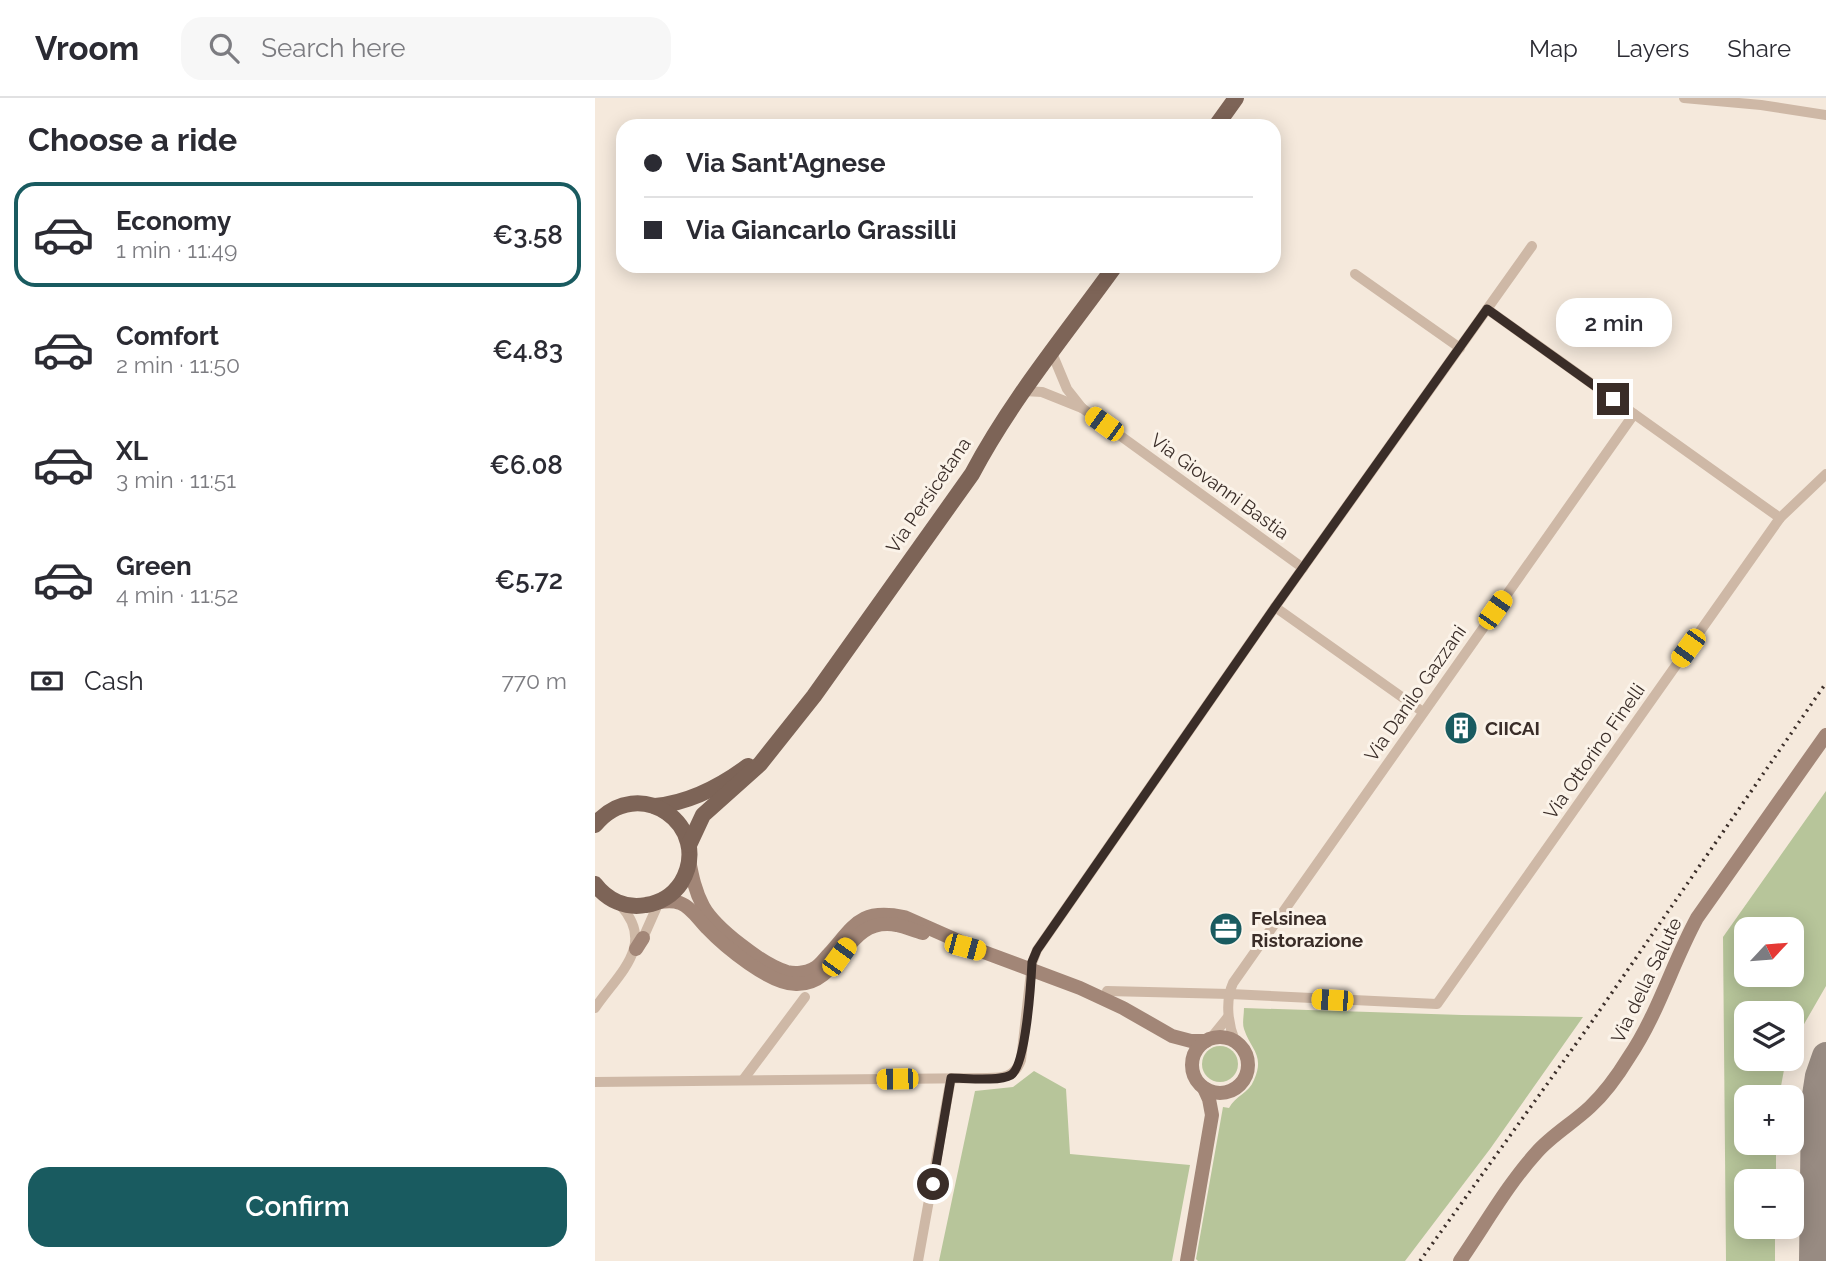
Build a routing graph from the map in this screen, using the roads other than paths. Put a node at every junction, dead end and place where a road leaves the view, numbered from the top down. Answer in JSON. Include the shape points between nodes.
{"nodes":[{"id":1,"x":1236,"y":98,"type":"edge"},
{"id":2,"x":1684,"y":98,"type":"edge"},
{"id":3,"x":1826,"y":115,"type":"edge"},
{"id":4,"x":1221,"y":119,"type":"edge"},
{"id":5,"x":1532,"y":246,"type":"dead end"},
{"id":6,"x":1110,"y":273,"type":"edge"},
{"id":7,"x":1355,"y":274,"type":"dead end"},
{"id":8,"x":1487,"y":309,"type":"junction"},
{"id":9,"x":1460,"y":348,"type":"junction"},
{"id":10,"x":1052,"y":353,"type":"junction"},
{"id":11,"x":1024,"y":391,"type":"junction"},
{"id":12,"x":1082,"y":408,"type":"junction"},
{"id":13,"x":1634,"y":414,"type":"junction"},
{"id":14,"x":1826,"y":474,"type":"edge"},
{"id":15,"x":1780,"y":518,"type":"junction"},
{"id":16,"x":1303,"y":568,"type":"junction"},
{"id":17,"x":1275,"y":607,"type":"junction"},
{"id":18,"x":1423,"y":712,"type":"junction"},
{"id":19,"x":1826,"y":735,"type":"edge"},
{"id":20,"x":775,"y":745,"type":"junction"},
{"id":21,"x":655,"y":806,"type":"junction"},
{"id":22,"x":595,"y":825,"type":"edge"},
{"id":23,"x":689,"y":852,"type":"junction"},
{"id":24,"x":598,"y":889,"type":"edge"},
{"id":25,"x":618,"y":902,"type":"junction"},
{"id":26,"x":659,"y":902,"type":"junction"},
{"id":27,"x":640,"y":944,"type":"junction"},
{"id":28,"x":981,"y":951,"type":"junction"},
{"id":29,"x":1032,"y":970,"type":"junction"},
{"id":30,"x":1107,"y":991,"type":"dead end"},
{"id":31,"x":1230,"y":994,"type":"junction"},
{"id":32,"x":805,"y":997,"type":"dead end"},
{"id":33,"x":595,"y":1008,"type":"edge"},
{"id":34,"x":1228,"y":1017,"type":"junction"},
{"id":35,"x":1172,"y":1036,"type":"junction"},
{"id":36,"x":1209,"y":1040,"type":"junction"},
{"id":37,"x":1235,"y":1041,"type":"junction"},
{"id":38,"x":1192,"y":1066,"type":"junction"},
{"id":39,"x":951,"y":1078,"type":"junction"},
{"id":40,"x":743,"y":1080,"type":"junction"},
{"id":41,"x":595,"y":1082,"type":"edge"},
{"id":42,"x":1204,"y":1087,"type":"junction"},
{"id":43,"x":1234,"y":1089,"type":"junction"},
{"id":44,"x":1212,"y":1115,"type":"junction"},
{"id":45,"x":918,"y":1261,"type":"edge"},
{"id":46,"x":1187,"y":1261,"type":"edge"},
{"id":47,"x":1460,"y":1261,"type":"edge"}],
"edges":[{"from":1,"to":4,"type":"main road"},
{"from":2,"to":3,"type":"street"},
{"from":5,"to":8,"type":"street"},
{"from":6,"to":10,"type":"main road","name":"Via Persicetana"},
{"from":7,"to":9,"type":"street"},
{"from":8,"to":9,"type":"street"},
{"from":8,"to":13,"type":"street"},
{"from":9,"to":16,"type":"street"},
{"from":10,"to":11,"type":"main road","name":"Via Persicetana"},
{"from":10,"to":12,"type":"street","name":"Via Giovanni Bastia","via":[[1067,389]]},
{"from":11,"to":12,"type":"street","name":"Via Giovanni Bastia","via":[[1042,392]]},
{"from":11,"to":20,"type":"main road","name":"Via Persicetana","via":[[972,474]]},
{"from":12,"to":16,"type":"street","name":"Via Giovanni Bastia"},
{"from":13,"to":15,"type":"street"},
{"from":13,"to":18,"type":"street","name":"Via Danilo Gazzani"},
{"from":14,"to":15,"type":"street","name":"Via Ottorino Finelli"},
{"from":15,"to":31,"type":"street","name":"Via Ottorino Finelli","via":[[1437,1003]]},
{"from":16,"to":17,"type":"street"},
{"from":17,"to":18,"type":"street"},
{"from":17,"to":29,"type":"street","via":[[1037,950]]},
{"from":18,"to":31,"type":"street","name":"Via Danilo Gazzani"},
{"from":19,"to":47,"type":"street","name":"Via della Salute","via":[[1697,918],[1655,1014],[1629,1058],[1590,1107],[1539,1149]]},
{"from":20,"to":21,"type":"main road","name":"Via Persicetana","via":[[708,790]]},
{"from":20,"to":23,"type":"main road","name":"Via Persicetana","via":[[746,779],[703,815]]},
{"from":21,"to":22,"type":"main road","name":"Via Persicetana","via":[[622,805]]},
{"from":21,"to":23,"type":"main road","via":[[680,825]]},
{"from":23,"to":26,"type":"main road","name":"Via Persicetana","via":[[680,885]]},
{"from":23,"to":28,"type":"street","via":[[694,886],[711,918],[728,935],[788,972],[815,969],[852,926],[880,915],[904,917]]},
{"from":24,"to":25,"type":"main road"},
{"from":25,"to":26,"type":"main road","via":[[639,906]]},
{"from":25,"to":27,"type":"street","via":[[631,917]]},
{"from":26,"to":27,"type":"street"},
{"from":26,"to":28,"type":"street","via":[[681,903],[715,936],[786,983],[806,983],[824,974],[857,935],[876,926],[896,925]]},
{"from":27,"to":33,"type":"street"},
{"from":28,"to":29,"type":"street"},
{"from":29,"to":35,"type":"street","via":[[1123,1008]]},
{"from":29,"to":39,"type":"street","via":[[1018,1068],[1003,1078]]},
{"from":30,"to":31,"type":"street"},
{"from":31,"to":34,"type":"street"},
{"from":32,"to":40,"type":"street"},
{"from":34,"to":36,"type":"street"},
{"from":34,"to":37,"type":"street"},
{"from":35,"to":36,"type":"street"},
{"from":35,"to":38,"type":"street","via":[[1185,1049]]},
{"from":36,"to":37,"type":"street"},
{"from":36,"to":38,"type":"street","via":[[1196,1051]]},
{"from":37,"to":43,"type":"street","via":[[1245,1053],[1248,1069]]},
{"from":38,"to":42,"type":"street"},
{"from":39,"to":40,"type":"street"},
{"from":39,"to":45,"type":"street"},
{"from":40,"to":41,"type":"street"},
{"from":42,"to":43,"type":"street","via":[[1219,1093]]},
{"from":42,"to":44,"type":"street"},
{"from":43,"to":44,"type":"street"},
{"from":44,"to":46,"type":"street"}]}
